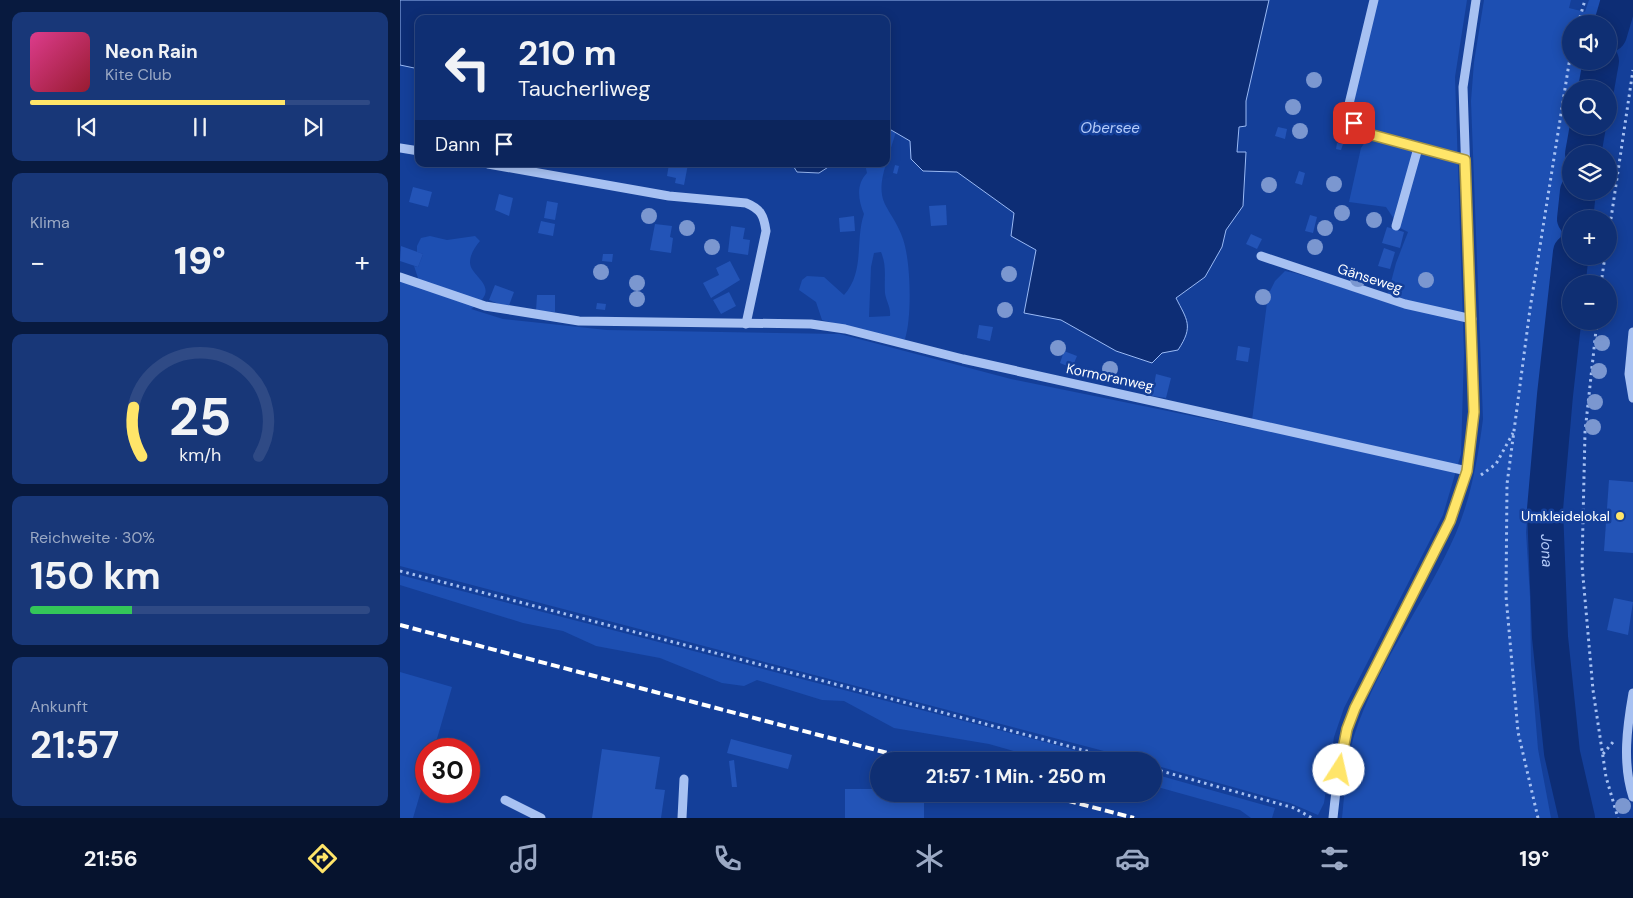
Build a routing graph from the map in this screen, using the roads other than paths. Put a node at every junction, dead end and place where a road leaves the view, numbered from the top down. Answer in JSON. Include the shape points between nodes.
{"nodes":[{"id":1,"x":1374,"y":0,"type":"edge"},
{"id":2,"x":1476,"y":0,"type":"edge"},
{"id":3,"x":400,"y":148,"type":"edge"},
{"id":4,"x":1418,"y":148,"type":"junction"},
{"id":5,"x":415,"y":150,"type":"edge"},
{"id":6,"x":1465,"y":160,"type":"junction"},
{"id":7,"x":505,"y":167,"type":"edge"},
{"id":8,"x":1396,"y":226,"type":"dead end"},
{"id":9,"x":1261,"y":256,"type":"dead end"},
{"id":10,"x":400,"y":277,"type":"edge"},
{"id":11,"x":1472,"y":319,"type":"junction"},
{"id":12,"x":746,"y":324,"type":"junction"},
{"id":13,"x":1633,"y":332,"type":"edge"},
{"id":14,"x":1633,"y":398,"type":"edge"},
{"id":15,"x":1467,"y":471,"type":"junction"},
{"id":16,"x":1633,"y":693,"type":"edge"},
{"id":17,"x":684,"y":779,"type":"dead end"},
{"id":18,"x":1633,"y":796,"type":"edge"},
{"id":19,"x":505,"y":800,"type":"dead end"},
{"id":20,"x":541,"y":818,"type":"edge"},
{"id":21,"x":682,"y":818,"type":"edge"},
{"id":22,"x":1333,"y":818,"type":"edge"}],
"edges":[{"from":1,"to":4,"type":"street","via":[[1349,104],[1354,123],[1365,133]]},
{"from":2,"to":6,"type":"street","via":[[1463,87]]},
{"from":3,"to":5,"type":"street"},
{"from":4,"to":6,"type":"street"},
{"from":4,"to":8,"type":"street"},
{"from":6,"to":11,"type":"street"},
{"from":7,"to":12,"type":"street","via":[[669,196],[746,203],[756,207],[764,217],[766,231]]},
{"from":9,"to":11,"type":"street","name":"Gänseweg","via":[[1405,304]]},
{"from":10,"to":12,"type":"street","name":"Kormoranweg","via":[[485,306],[579,322]]},
{"from":11,"to":15,"type":"street","via":[[1474,412]]},
{"from":12,"to":15,"type":"street","name":"Kormoranweg","via":[[811,324],[845,329],[963,359]]},
{"from":13,"to":14,"type":"street","via":[[1629,374]]},
{"from":15,"to":22,"type":"street","via":[[1450,521],[1355,708],[1341,754]]},
{"from":16,"to":18,"type":"street","via":[[1627,729],[1627,759]]},
{"from":17,"to":21,"type":"street"},
{"from":19,"to":20,"type":"street"}]}
